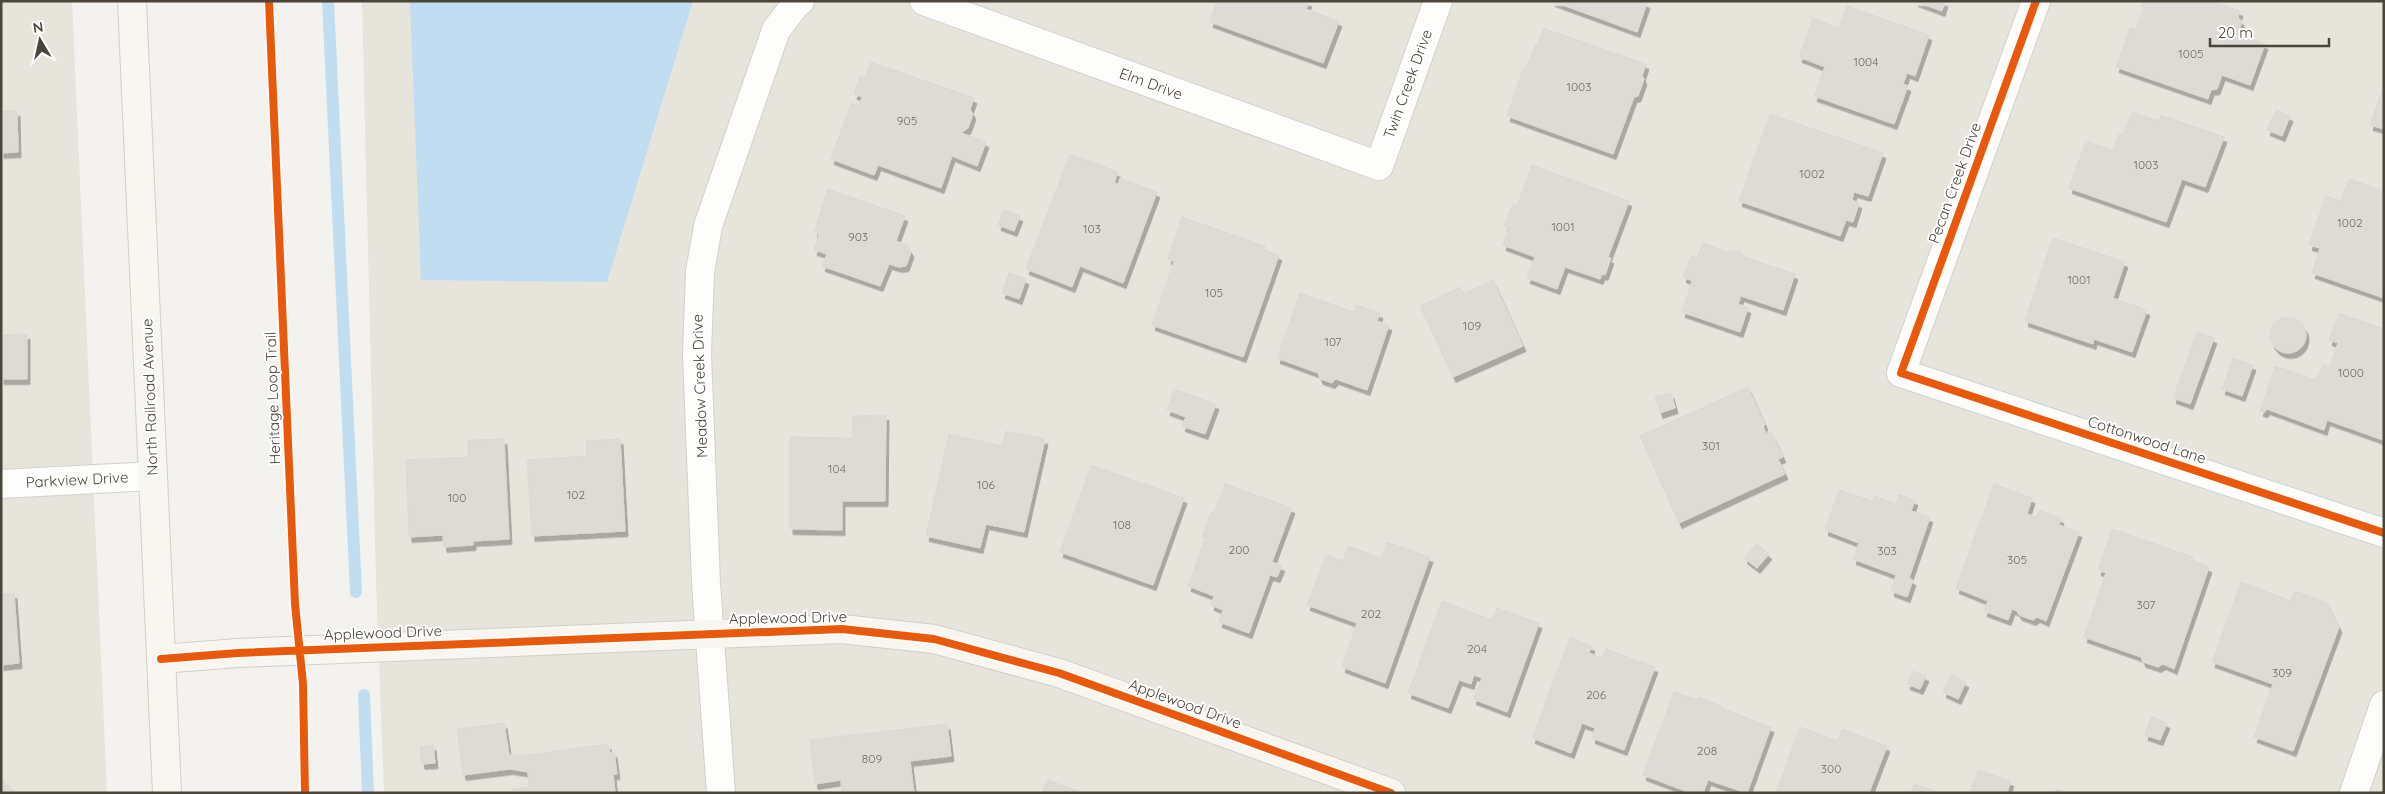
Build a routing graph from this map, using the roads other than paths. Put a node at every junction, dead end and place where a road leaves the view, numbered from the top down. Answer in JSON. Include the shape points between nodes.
{"nodes":[{"id":1,"x":132,"y":1,"type":"edge"},
{"id":2,"x":800,"y":1,"type":"edge"},
{"id":3,"x":924,"y":1,"type":"edge"},
{"id":4,"x":1438,"y":1,"type":"edge"},
{"id":5,"x":2036,"y":1,"type":"edge"},
{"id":6,"x":1378,"y":166,"type":"joint"},
{"id":7,"x":1901,"y":373,"type":"joint"},
{"id":8,"x":153,"y":476,"type":"junction"},
{"id":9,"x":1,"y":484,"type":"edge"},
{"id":10,"x":2384,"y":533,"type":"edge"},
{"id":11,"x":708,"y":633,"type":"junction"},
{"id":12,"x":161,"y":659,"type":"junction"},
{"id":13,"x":2384,"y":705,"type":"edge"},
{"id":14,"x":167,"y":793,"type":"edge"},
{"id":15,"x":721,"y":793,"type":"edge"},
{"id":16,"x":1391,"y":793,"type":"edge"},
{"id":17,"x":2354,"y":793,"type":"edge"}],
"edges":[{"from":1,"to":8,"type":"street","name":"North Railroad Avenue"},
{"from":2,"to":11,"type":"street","name":"Meadow Creek Drive","via":[[776,30],[708,226],[700,272],[697,354]]},
{"from":3,"to":6,"type":"street","name":"Elm Drive"},
{"from":4,"to":6,"type":"street","name":"Twin Creek Drive"},
{"from":5,"to":7,"type":"street","name":"Pecan Creek Drive"},
{"from":7,"to":10,"type":"street","name":"Cottonwood Lane"},
{"from":8,"to":9,"type":"street","name":"Parkview Drive"},
{"from":8,"to":12,"type":"street","name":"North Railroad Avenue"},
{"from":11,"to":12,"type":"street","name":"Applewood Drive"},
{"from":11,"to":15,"type":"street","name":"Meadow Creek Drive"},
{"from":11,"to":16,"type":"street","name":"Applewood Drive","via":[[842,629],[934,639],[1059,673]]},
{"from":12,"to":14,"type":"street","name":"North Railroad Avenue"},
{"from":13,"to":17,"type":"street"}]}
